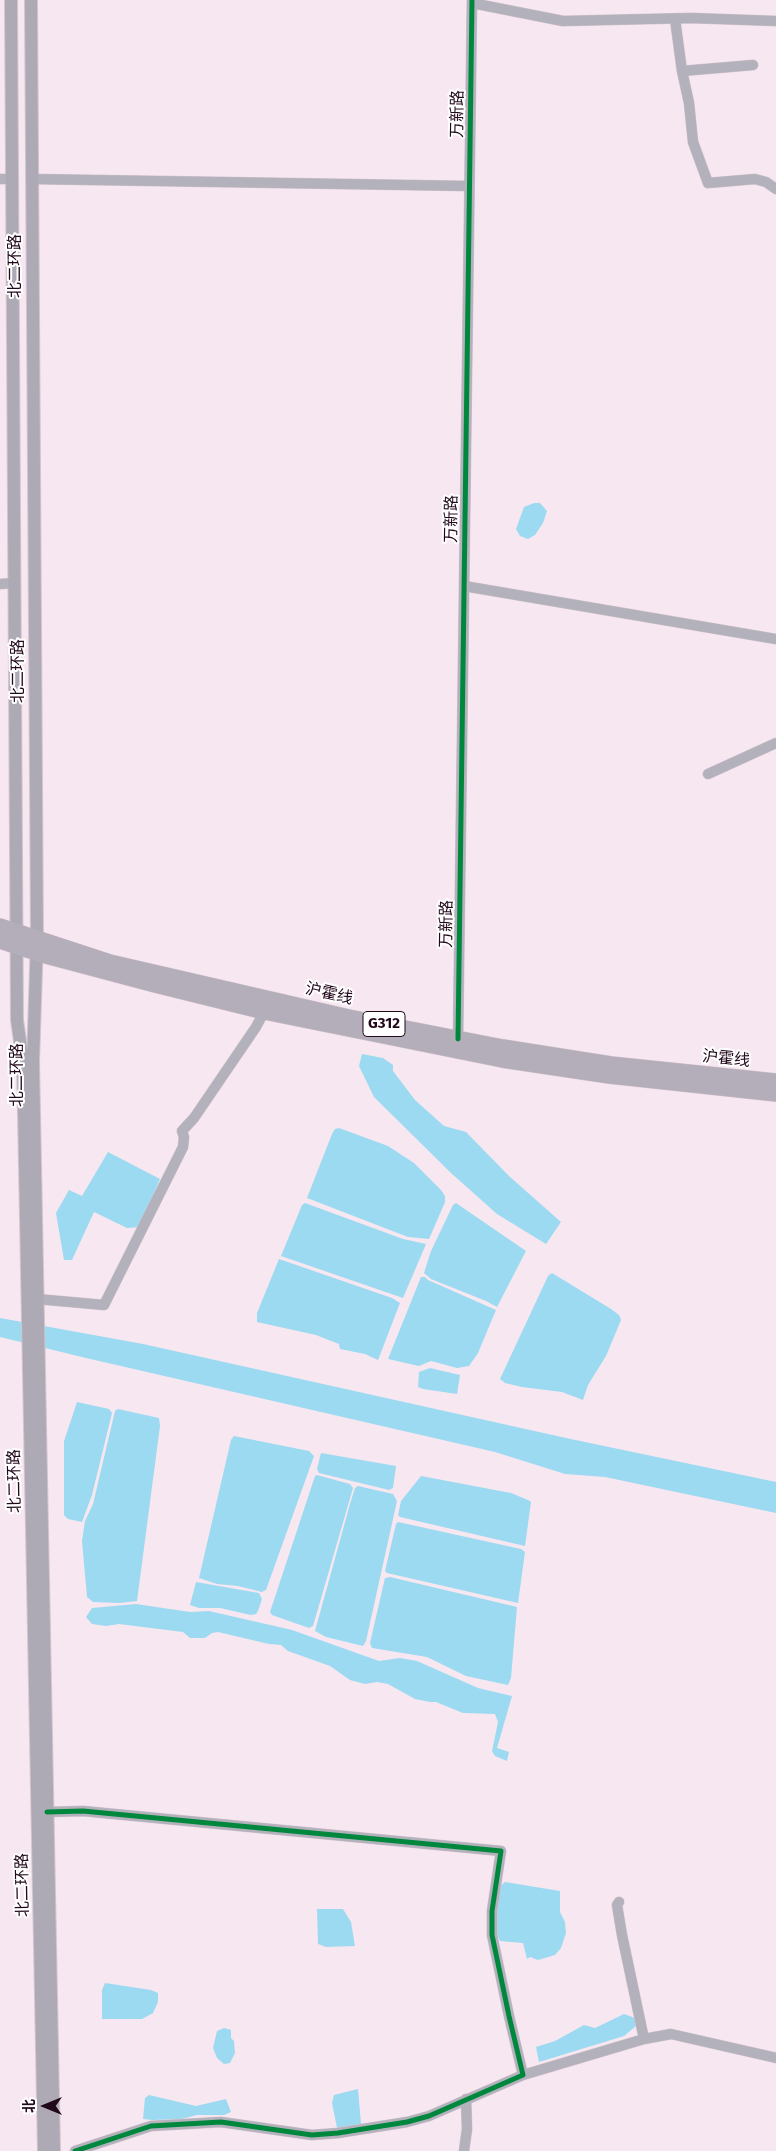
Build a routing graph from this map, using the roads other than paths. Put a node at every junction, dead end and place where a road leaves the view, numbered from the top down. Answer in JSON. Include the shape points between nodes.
{"nodes":[{"id":1,"x":11,"y":0,"type":"edge"},
{"id":2,"x":32,"y":0,"type":"edge"},
{"id":3,"x":472,"y":2,"type":"edge"},
{"id":4,"x":675,"y":19,"type":"junction"},
{"id":5,"x":776,"y":21,"type":"edge"},
{"id":6,"x":753,"y":65,"type":"dead end"},
{"id":7,"x":682,"y":71,"type":"junction"},
{"id":8,"x":6,"y":179,"type":"edge"},
{"id":9,"x":31,"y":179,"type":"junction"},
{"id":10,"x":469,"y":186,"type":"junction"},
{"id":11,"x":776,"y":189,"type":"edge"},
{"id":12,"x":34,"y":582,"type":"junction"},
{"id":13,"x":14,"y":583,"type":"junction"},
{"id":14,"x":0,"y":584,"type":"edge"},
{"id":15,"x":464,"y":586,"type":"junction"},
{"id":16,"x":776,"y":639,"type":"edge"},
{"id":17,"x":776,"y":743,"type":"edge"},
{"id":18,"x":708,"y":774,"type":"dead end"},
{"id":19,"x":0,"y":926,"type":"edge"},
{"id":20,"x":17,"y":939,"type":"junction"},
{"id":21,"x":0,"y":940,"type":"edge"},
{"id":22,"x":36,"y":945,"type":"junction"},
{"id":23,"x":264,"y":1012,"type":"junction"},
{"id":24,"x":458,"y":1039,"type":"junction"},
{"id":25,"x":776,"y":1081,"type":"edge"},
{"id":26,"x":776,"y":1094,"type":"edge"},
{"id":27,"x":34,"y":1303,"type":"junction"},
{"id":28,"x":34,"y":1361,"type":"junction"},
{"id":29,"x":47,"y":1812,"type":"junction"},
{"id":30,"x":619,"y":1902,"type":"dead end"},
{"id":31,"x":644,"y":2039,"type":"junction"},
{"id":32,"x":776,"y":2058,"type":"edge"},
{"id":33,"x":523,"y":2075,"type":"junction"},
{"id":34,"x":466,"y":2100,"type":"junction"},
{"id":35,"x":44,"y":2151,"type":"edge"},
{"id":36,"x":54,"y":2151,"type":"edge"},
{"id":37,"x":75,"y":2151,"type":"edge"},
{"id":38,"x":464,"y":2151,"type":"edge"}],
"edges":[{"from":1,"to":8,"type":"main road","name":"北二环路"},
{"from":2,"to":9,"type":"main road","name":"北二环路"},
{"from":3,"to":4,"type":"street","via":[[563,21]]},
{"from":3,"to":10,"type":"street","name":"万新路"},
{"from":4,"to":5,"type":"street"},
{"from":4,"to":7,"type":"street"},
{"from":6,"to":7,"type":"street"},
{"from":7,"to":11,"type":"street","via":[[693,142],[708,183],[755,179]]},
{"from":8,"to":9,"type":"main road"},
{"from":8,"to":13,"type":"main road","name":"北二环路"},
{"from":9,"to":10,"type":"street"},
{"from":9,"to":12,"type":"main road","name":"北二环路"},
{"from":10,"to":15,"type":"street","name":"万新路"},
{"from":12,"to":13,"type":"main road"},
{"from":12,"to":22,"type":"main road","name":"北二环路"},
{"from":13,"to":14,"type":"street"},
{"from":13,"to":20,"type":"main road","name":"北二环路"},
{"from":15,"to":16,"type":"street"},
{"from":15,"to":24,"type":"street","name":"万新路"},
{"from":17,"to":18,"type":"street"},
{"from":19,"to":20,"type":"highway","name":"沪霍线","number":"G312"},
{"from":20,"to":21,"type":"highway","name":"沪霍线","number":"G312"},
{"from":20,"to":22,"type":"highway","name":"沪霍线","number":"G312"},
{"from":20,"to":27,"type":"main road","name":"北二环路","via":[[16,1020],[23,1062]]},
{"from":22,"to":23,"type":"highway","name":"沪霍线","number":"G312","via":[[155,986]]},
{"from":22,"to":24,"type":"highway","name":"沪霍线","number":"G312"},
{"from":22,"to":27,"type":"main road","name":"北二环路"},
{"from":23,"to":26,"type":"highway","name":"沪霍线","number":"G312","via":[[502,1060],[609,1076]]},
{"from":23,"to":27,"type":"street","via":[[194,1118],[182,1131],[183,1147],[171,1175],[104,1305]]},
{"from":24,"to":25,"type":"highway","name":"沪霍线","number":"G312","via":[[611,1064]]},
{"from":27,"to":28,"type":"main road","name":"北二环路"},
{"from":28,"to":29,"type":"main road","name":"北二环路"},
{"from":28,"to":35,"type":"main road","name":"北二环路"},
{"from":29,"to":33,"type":"street","via":[[83,1811],[502,1851],[492,1911],[492,1935]]},
{"from":29,"to":36,"type":"main road","name":"北二环路"},
{"from":30,"to":31,"type":"street","via":[[622,1935]]},
{"from":31,"to":32,"type":"street","via":[[671,2034]]},
{"from":31,"to":33,"type":"street"},
{"from":33,"to":34,"type":"street"},
{"from":34,"to":37,"type":"street","via":[[429,2116],[338,2133],[312,2135],[202,2122],[150,2126]]},
{"from":34,"to":38,"type":"street"}]}
